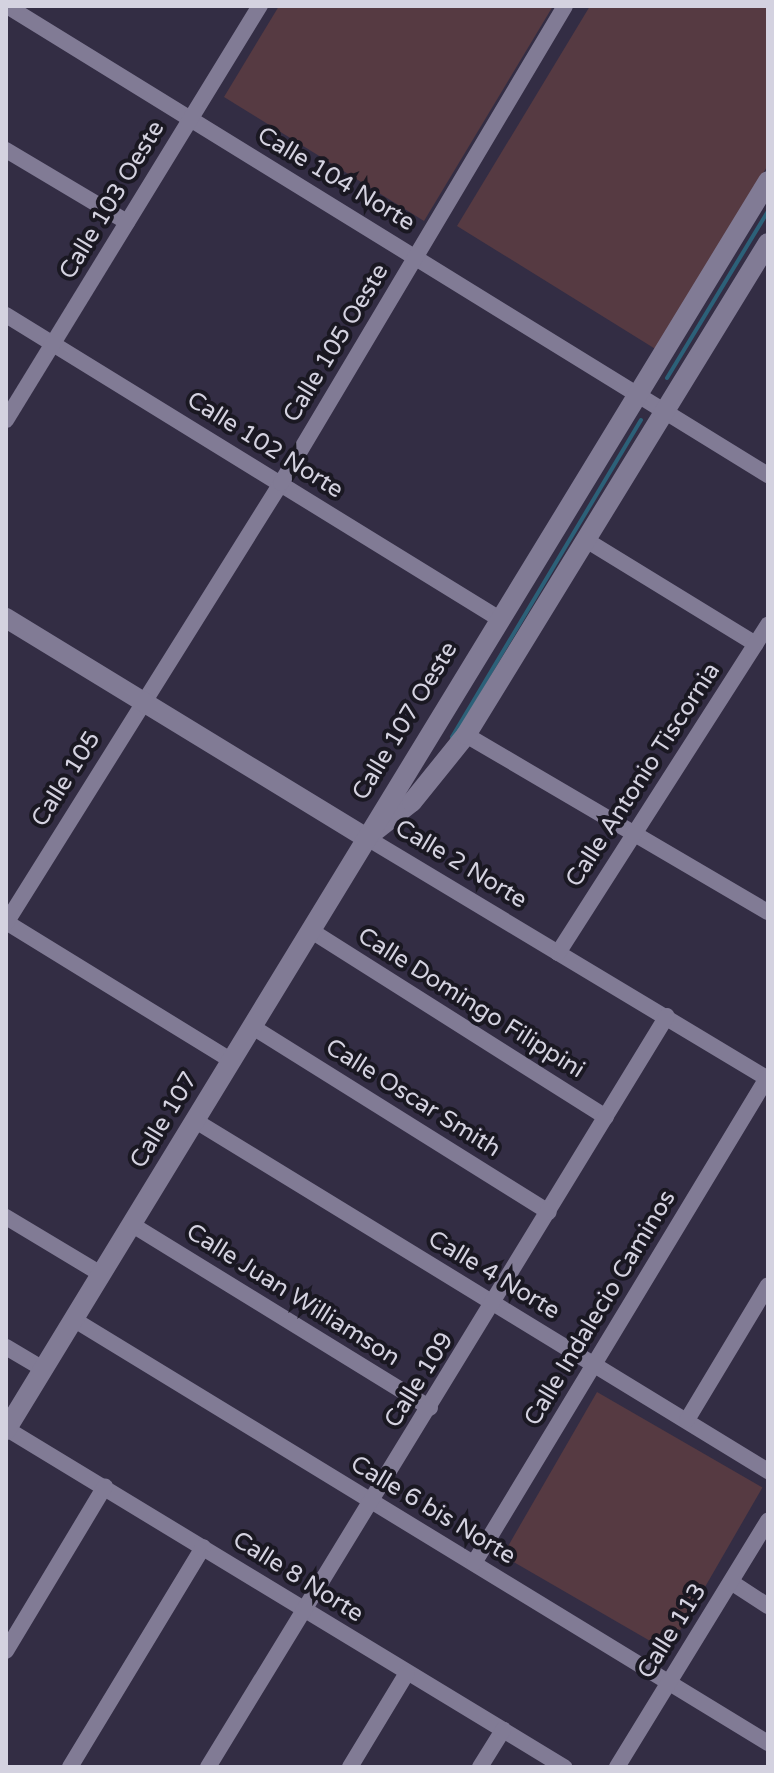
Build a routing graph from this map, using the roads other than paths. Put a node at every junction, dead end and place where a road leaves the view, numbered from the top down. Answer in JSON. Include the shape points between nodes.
{"nodes":[{"id":1,"x":7,"y":6,"type":"edge"},
{"id":2,"x":260,"y":6,"type":"edge"},
{"id":3,"x":565,"y":6,"type":"edge"},
{"id":4,"x":190,"y":119,"type":"junction"},
{"id":5,"x":6,"y":150,"type":"edge"},
{"id":6,"x":768,"y":181,"type":"edge"},
{"id":7,"x":127,"y":222,"type":"junction"},
{"id":8,"x":768,"y":243,"type":"edge"},
{"id":9,"x":416,"y":255,"type":"junction"},
{"id":10,"x":6,"y":315,"type":"edge"},
{"id":11,"x":53,"y":344,"type":"junction"},
{"id":12,"x":640,"y":391,"type":"junction"},
{"id":13,"x":663,"y":413,"type":"junction"},
{"id":14,"x":6,"y":420,"type":"edge"},
{"id":15,"x":768,"y":475,"type":"edge"},
{"id":16,"x":281,"y":483,"type":"junction"},
{"id":17,"x":586,"y":540,"type":"junction"},
{"id":18,"x":6,"y":618,"type":"edge"},
{"id":19,"x":498,"y":618,"type":"junction"},
{"id":20,"x":768,"y":624,"type":"edge"},
{"id":21,"x":756,"y":644,"type":"junction"},
{"id":22,"x":143,"y":701,"type":"junction"},
{"id":23,"x":466,"y":735,"type":"junction"},
{"id":24,"x":635,"y":831,"type":"junction"},
{"id":25,"x":367,"y":838,"type":"junction"},
{"id":26,"x":766,"y":906,"type":"edge"},
{"id":27,"x":6,"y":922,"type":"edge"},
{"id":28,"x":310,"y":930,"type":"junction"},
{"id":29,"x":558,"y":953,"type":"junction"},
{"id":30,"x":667,"y":1016,"type":"junction"},
{"id":31,"x":251,"y":1026,"type":"junction"},
{"id":32,"x":230,"y":1060,"type":"junction"},
{"id":33,"x":768,"y":1079,"type":"edge"},
{"id":34,"x":606,"y":1117,"type":"junction"},
{"id":35,"x":194,"y":1120,"type":"junction"},
{"id":36,"x":549,"y":1212,"type":"junction"},
{"id":37,"x":6,"y":1217,"type":"edge"},
{"id":38,"x":131,"y":1224,"type":"junction"},
{"id":39,"x":101,"y":1274,"type":"junction"},
{"id":40,"x":768,"y":1285,"type":"edge"},
{"id":41,"x":494,"y":1304,"type":"junction"},
{"id":42,"x":73,"y":1319,"type":"junction"},
{"id":43,"x":6,"y":1347,"type":"edge"},
{"id":44,"x":594,"y":1364,"type":"junction"},
{"id":45,"x":43,"y":1369,"type":"junction"},
{"id":46,"x":430,"y":1408,"type":"junction"},
{"id":47,"x":687,"y":1420,"type":"junction"},
{"id":48,"x":6,"y":1429,"type":"edge"},
{"id":49,"x":768,"y":1471,"type":"edge"},
{"id":50,"x":105,"y":1486,"type":"junction"},
{"id":51,"x":372,"y":1501,"type":"junction"},
{"id":52,"x":768,"y":1521,"type":"edge"},
{"id":53,"x":203,"y":1547,"type":"junction"},
{"id":54,"x":474,"y":1563,"type":"junction"},
{"id":55,"x":731,"y":1582,"type":"junction"},
{"id":56,"x":768,"y":1606,"type":"edge"},
{"id":57,"x":305,"y":1610,"type":"junction"},
{"id":58,"x":6,"y":1651,"type":"edge"},
{"id":59,"x":407,"y":1673,"type":"junction"},
{"id":60,"x":669,"y":1682,"type":"junction"},
{"id":61,"x":503,"y":1730,"type":"junction"},
{"id":62,"x":768,"y":1743,"type":"edge"},
{"id":63,"x":70,"y":1767,"type":"edge"},
{"id":64,"x":208,"y":1767,"type":"edge"},
{"id":65,"x":350,"y":1767,"type":"edge"},
{"id":66,"x":480,"y":1767,"type":"edge"},
{"id":67,"x":564,"y":1767,"type":"edge"},
{"id":68,"x":617,"y":1767,"type":"edge"}],
"edges":[{"from":1,"to":4,"type":"street","name":"Calle 104 Norte"},
{"from":2,"to":4,"type":"street","name":"Calle 103 Oeste"},
{"from":3,"to":9,"type":"street","name":"Calle 105 Oeste"},
{"from":4,"to":7,"type":"street","name":"Calle 103 Oeste"},
{"from":4,"to":9,"type":"street","name":"Calle 104 Norte"},
{"from":5,"to":7,"type":"street"},
{"from":6,"to":12,"type":"street","name":"Calle 107 Oeste"},
{"from":7,"to":11,"type":"street","name":"Calle 103 Oeste"},
{"from":8,"to":13,"type":"street","name":"Calle 107 Oeste"},
{"from":9,"to":12,"type":"street","name":"Calle 104 Norte"},
{"from":9,"to":16,"type":"street","name":"Calle 105 Oeste"},
{"from":10,"to":11,"type":"street","name":"Calle 102 Norte"},
{"from":11,"to":14,"type":"street","name":"Calle 103 Oeste"},
{"from":11,"to":16,"type":"street","name":"Calle 102 Norte"},
{"from":12,"to":13,"type":"street","name":"Calle 104 Norte"},
{"from":12,"to":19,"type":"street","name":"Calle 107 Oeste"},
{"from":13,"to":15,"type":"street"},
{"from":13,"to":17,"type":"street","name":"Calle 107 Oeste"},
{"from":16,"to":19,"type":"street","name":"Calle 102 Norte"},
{"from":16,"to":22,"type":"street","name":"Calle 105 Oeste"},
{"from":17,"to":21,"type":"street"},
{"from":17,"to":23,"type":"street","name":"Calle 107 Oeste"},
{"from":18,"to":22,"type":"street","name":"Calle 2 Norte"},
{"from":19,"to":25,"type":"street","name":"Calle 107 Oeste"},
{"from":20,"to":21,"type":"street","name":"Calle Antonio Tiscornia"},
{"from":21,"to":24,"type":"street","name":"Calle Antonio Tiscornia"},
{"from":22,"to":25,"type":"street","name":"Calle 2 Norte"},
{"from":22,"to":27,"type":"street","name":"Calle 105"},
{"from":23,"to":24,"type":"street"},
{"from":23,"to":25,"type":"street","name":"Calle 107 Oeste","via":[[412,802]]},
{"from":24,"to":26,"type":"street"},
{"from":24,"to":29,"type":"street","name":"Calle Antonio Tiscornia"},
{"from":25,"to":28,"type":"street","name":"Calle 107"},
{"from":25,"to":29,"type":"street","name":"Calle 2 Norte"},
{"from":27,"to":32,"type":"street"},
{"from":28,"to":31,"type":"street","name":"Calle 107"},
{"from":28,"to":34,"type":"street","name":"Calle Domingo Filippini"},
{"from":29,"to":30,"type":"street","name":"Calle 2 Norte"},
{"from":30,"to":33,"type":"street","name":"Calle 2 Norte"},
{"from":30,"to":34,"type":"street","name":"Calle 109"},
{"from":31,"to":32,"type":"street","name":"Calle 107"},
{"from":31,"to":36,"type":"street","name":"Calle Oscar Smith"},
{"from":32,"to":35,"type":"street","name":"Calle 107"},
{"from":33,"to":44,"type":"street","name":"Calle Indalecio Caminos"},
{"from":34,"to":36,"type":"street","name":"Calle 109"},
{"from":35,"to":38,"type":"street","name":"Calle 107"},
{"from":35,"to":41,"type":"street","name":"Calle 4 Norte"},
{"from":36,"to":41,"type":"street","name":"Calle 109"},
{"from":37,"to":39,"type":"street"},
{"from":38,"to":39,"type":"street","name":"Calle 107"},
{"from":38,"to":46,"type":"street","name":"Calle Juan Williamson"},
{"from":39,"to":42,"type":"street","name":"Calle 107"},
{"from":40,"to":47,"type":"street"},
{"from":41,"to":44,"type":"street","name":"Calle 4 Norte"},
{"from":41,"to":46,"type":"street","name":"Calle 109"},
{"from":42,"to":45,"type":"street","name":"Calle 107"},
{"from":42,"to":51,"type":"street","name":"Calle 6 bis Norte"},
{"from":43,"to":45,"type":"street"},
{"from":44,"to":47,"type":"street","name":"Calle 4 Norte"},
{"from":44,"to":54,"type":"street","name":"Calle Indalecio Caminos"},
{"from":45,"to":48,"type":"street","name":"Calle 107"},
{"from":46,"to":51,"type":"street","name":"Calle 109"},
{"from":47,"to":49,"type":"street","name":"Calle 4 Norte"},
{"from":48,"to":50,"type":"street","name":"Calle 8 Norte"},
{"from":50,"to":53,"type":"street","name":"Calle 8 Norte"},
{"from":50,"to":58,"type":"street"},
{"from":51,"to":54,"type":"street","name":"Calle 6 bis Norte"},
{"from":51,"to":57,"type":"street","name":"Calle 109"},
{"from":52,"to":55,"type":"street","name":"Calle 113"},
{"from":53,"to":57,"type":"street","name":"Calle 8 Norte"},
{"from":53,"to":63,"type":"street"},
{"from":54,"to":60,"type":"street","name":"Calle 6 bis Norte"},
{"from":55,"to":56,"type":"street"},
{"from":55,"to":60,"type":"street","name":"Calle 113"},
{"from":57,"to":59,"type":"street","name":"Calle 8 Norte"},
{"from":57,"to":64,"type":"street","name":"Calle 109"},
{"from":59,"to":61,"type":"street","name":"Calle 8 Norte"},
{"from":59,"to":65,"type":"street"},
{"from":60,"to":62,"type":"street","name":"Calle 6 bis Norte"},
{"from":60,"to":68,"type":"street","name":"Calle 113"},
{"from":61,"to":66,"type":"street"},
{"from":61,"to":67,"type":"street","name":"Calle 8 Norte"}]}
